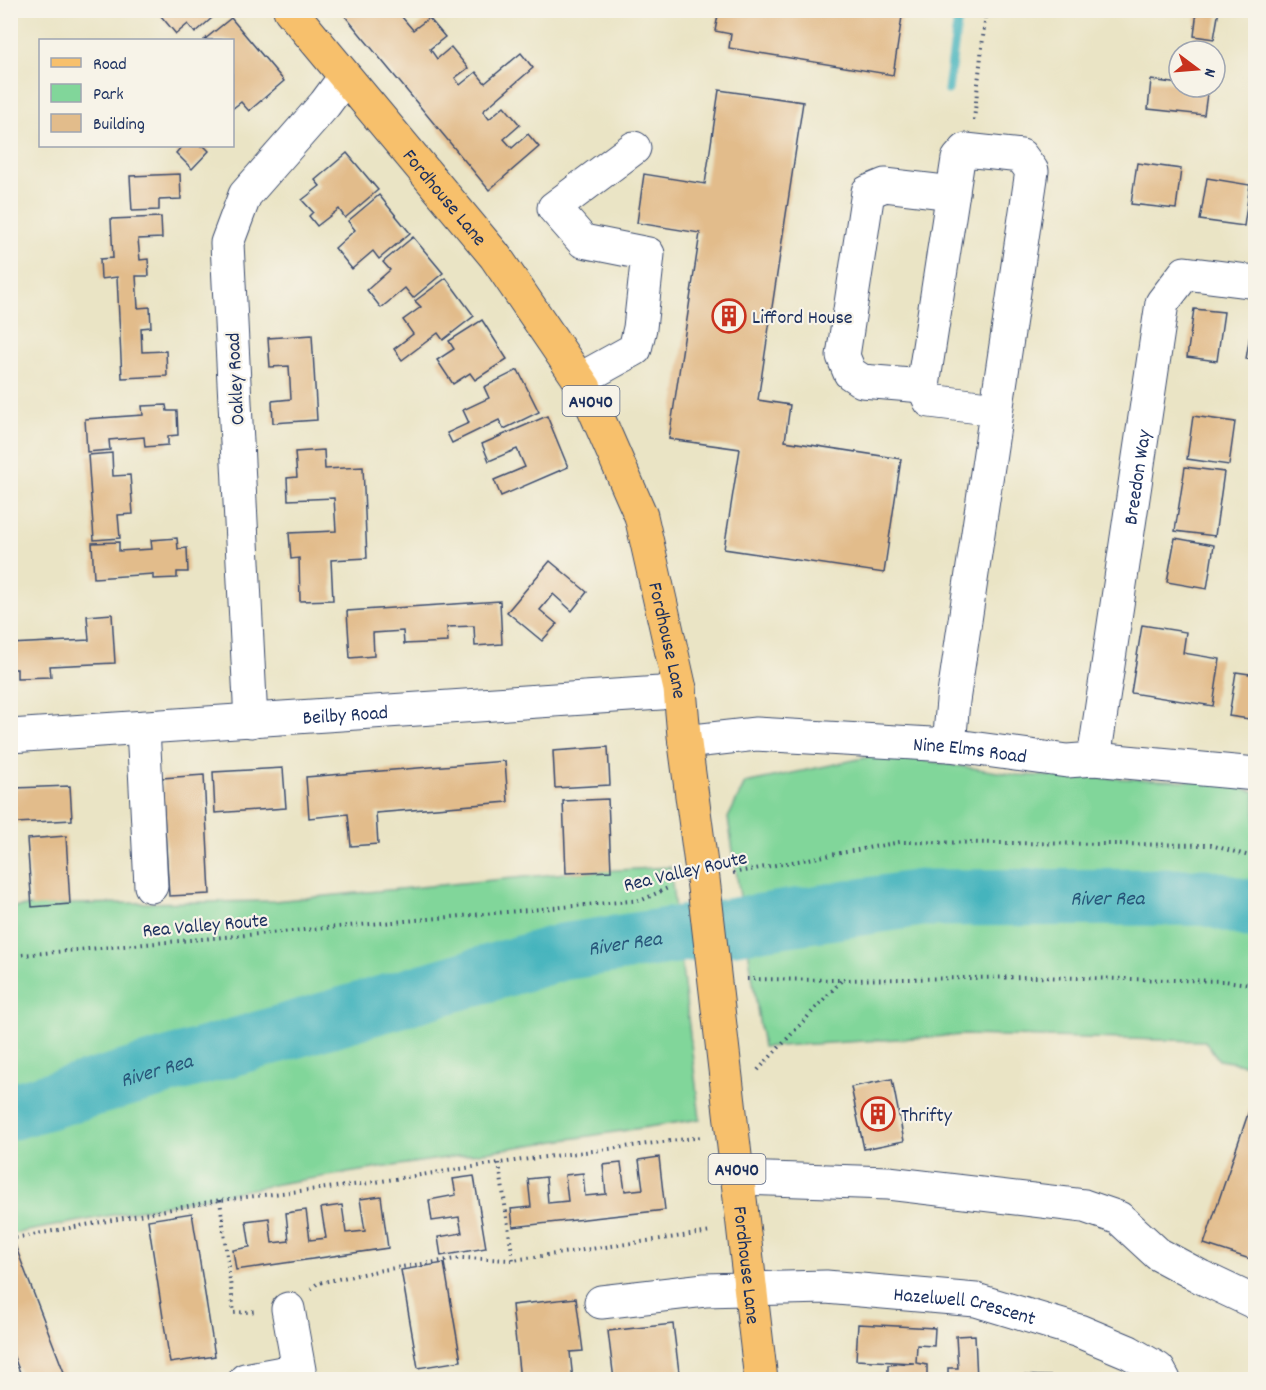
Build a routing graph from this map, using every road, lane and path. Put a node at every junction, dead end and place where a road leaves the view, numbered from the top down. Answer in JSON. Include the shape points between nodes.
{"nodes":[{"id":1,"x":290,"y":10,"type":"edge"},
{"id":2,"x":986,"y":10,"type":"edge"},
{"id":3,"x":345,"y":77,"type":"junction"},
{"id":4,"x":634,"y":148,"type":"dead end"},
{"id":5,"x":971,"y":151,"type":"junction"},
{"id":6,"x":953,"y":193,"type":"junction"},
{"id":7,"x":1256,"y":282,"type":"edge"},
{"id":8,"x":574,"y":372,"type":"junction"},
{"id":9,"x":923,"y":386,"type":"junction"},
{"id":10,"x":996,"y":409,"type":"junction"},
{"id":11,"x":680,"y":690,"type":"junction"},
{"id":12,"x":251,"y":721,"type":"junction"},
{"id":13,"x":143,"y":728,"type":"junction"},
{"id":14,"x":10,"y":736,"type":"edge"},
{"id":15,"x":685,"y":742,"type":"junction"},
{"id":16,"x":950,"y":745,"type":"junction"},
{"id":17,"x":1094,"y":759,"type":"junction"},
{"id":18,"x":1256,"y":774,"type":"edge"},
{"id":19,"x":1256,"y":858,"type":"edge"},
{"id":20,"x":703,"y":879,"type":"junction"},
{"id":21,"x":150,"y":886,"type":"dead end"},
{"id":22,"x":10,"y":956,"type":"edge"},
{"id":23,"x":713,"y":969,"type":"junction"},
{"id":24,"x":842,"y":980,"type":"junction"},
{"id":25,"x":1256,"y":985,"type":"edge"},
{"id":26,"x":731,"y":1117,"type":"junction"},
{"id":27,"x":499,"y":1163,"type":"junction"},
{"id":28,"x":738,"y":1178,"type":"junction"},
{"id":29,"x":220,"y":1200,"type":"junction"},
{"id":30,"x":744,"y":1227,"type":"junction"},
{"id":31,"x":10,"y":1239,"type":"edge"},
{"id":32,"x":513,"y":1260,"type":"junction"},
{"id":33,"x":750,"y":1288,"type":"junction"},
{"id":34,"x":601,"y":1302,"type":"dead end"},
{"id":35,"x":1256,"y":1303,"type":"edge"},
{"id":36,"x":288,"y":1309,"type":"junction"},
{"id":37,"x":245,"y":1380,"type":"edge"},
{"id":38,"x":761,"y":1380,"type":"edge"},
{"id":39,"x":1164,"y":1380,"type":"edge"}],
"edges":[{"from":1,"to":3,"type":"main road","name":"Fordhouse Lane","number":"A4040"},
{"from":2,"to":5,"type":"path"},
{"from":3,"to":8,"type":"main road","name":"Fordhouse Lane","number":"A4040","via":[[495,256]]},
{"from":3,"to":12,"type":"street","name":"Oakley Road","via":[[245,195],[227,243]]},
{"from":4,"to":8,"type":"street","via":[[554,208],[583,241],[648,254],[640,328],[621,335]]},
{"from":5,"to":6,"type":"street","via":[[966,150],[958,159]]},
{"from":5,"to":10,"type":"street","via":[[1021,156],[1032,171]]},
{"from":6,"to":9,"type":"street"},
{"from":6,"to":9,"type":"street","via":[[885,185],[868,192],[843,356],[850,373],[862,381]]},
{"from":7,"to":17,"type":"street","name":"Breedon Way","via":[[1185,273],[1162,303]]},
{"from":8,"to":11,"type":"main road","name":"Fordhouse Lane","number":"A4040","via":[[585,388],[641,516]]},
{"from":9,"to":10,"type":"street","via":[[930,401]]},
{"from":10,"to":16,"type":"street"},
{"from":11,"to":12,"type":"street","name":"Beilby Road"},
{"from":11,"to":15,"type":"main road","name":"Fordhouse Lane","number":"A4040"},
{"from":12,"to":13,"type":"street","name":"Beilby Road"},
{"from":13,"to":14,"type":"street","name":"Beilby Road"},
{"from":13,"to":21,"type":"street"},
{"from":15,"to":16,"type":"street","name":"Nine Elms Road","via":[[756,734]]},
{"from":15,"to":20,"type":"main road","name":"Fordhouse Lane","number":"A4040"},
{"from":16,"to":17,"type":"street","name":"Nine Elms Road","via":[[1067,761]]},
{"from":17,"to":18,"type":"street","name":"Nine Elms Road"},
{"from":19,"to":20,"type":"path","name":"Rea Valley Route","via":[[1211,845],[900,842]]},
{"from":20,"to":22,"type":"path","name":"Rea Valley Route","via":[[679,883],[642,900]]},
{"from":20,"to":23,"type":"main road","name":"Fordhouse Lane"},
{"from":23,"to":24,"type":"path"},
{"from":23,"to":26,"type":"main road","name":"Fordhouse Lane","number":"A4040"},
{"from":24,"to":25,"type":"path","via":[[1031,977]]},
{"from":24,"to":26,"type":"path"},
{"from":26,"to":27,"type":"path"},
{"from":26,"to":28,"type":"main road","name":"Fordhouse Lane","number":"A4040"},
{"from":27,"to":29,"type":"path"},
{"from":27,"to":32,"type":"path"},
{"from":28,"to":30,"type":"main road","name":"Fordhouse Lane","number":"A4040"},
{"from":28,"to":35,"type":"street","via":[[888,1183],[1084,1206],[1119,1218],[1158,1254]]},
{"from":29,"to":31,"type":"path"},
{"from":29,"to":36,"type":"path","via":[[234,1313]]},
{"from":30,"to":32,"type":"path"},
{"from":30,"to":33,"type":"main road","name":"Fordhouse Lane","number":"A4040"},
{"from":32,"to":36,"type":"path","via":[[462,1258],[350,1276],[318,1283]]},
{"from":33,"to":34,"type":"street","name":"Hazelwell Crescent"},
{"from":33,"to":38,"type":"main road","name":"Fordhouse Lane","number":"A4040"},
{"from":33,"to":39,"type":"street","name":"Hazelwell Crescent","via":[[826,1287],[976,1300],[1079,1331],[1129,1352],[1158,1369]]},
{"from":36,"to":37,"type":"street","via":[[299,1370]]}]}
